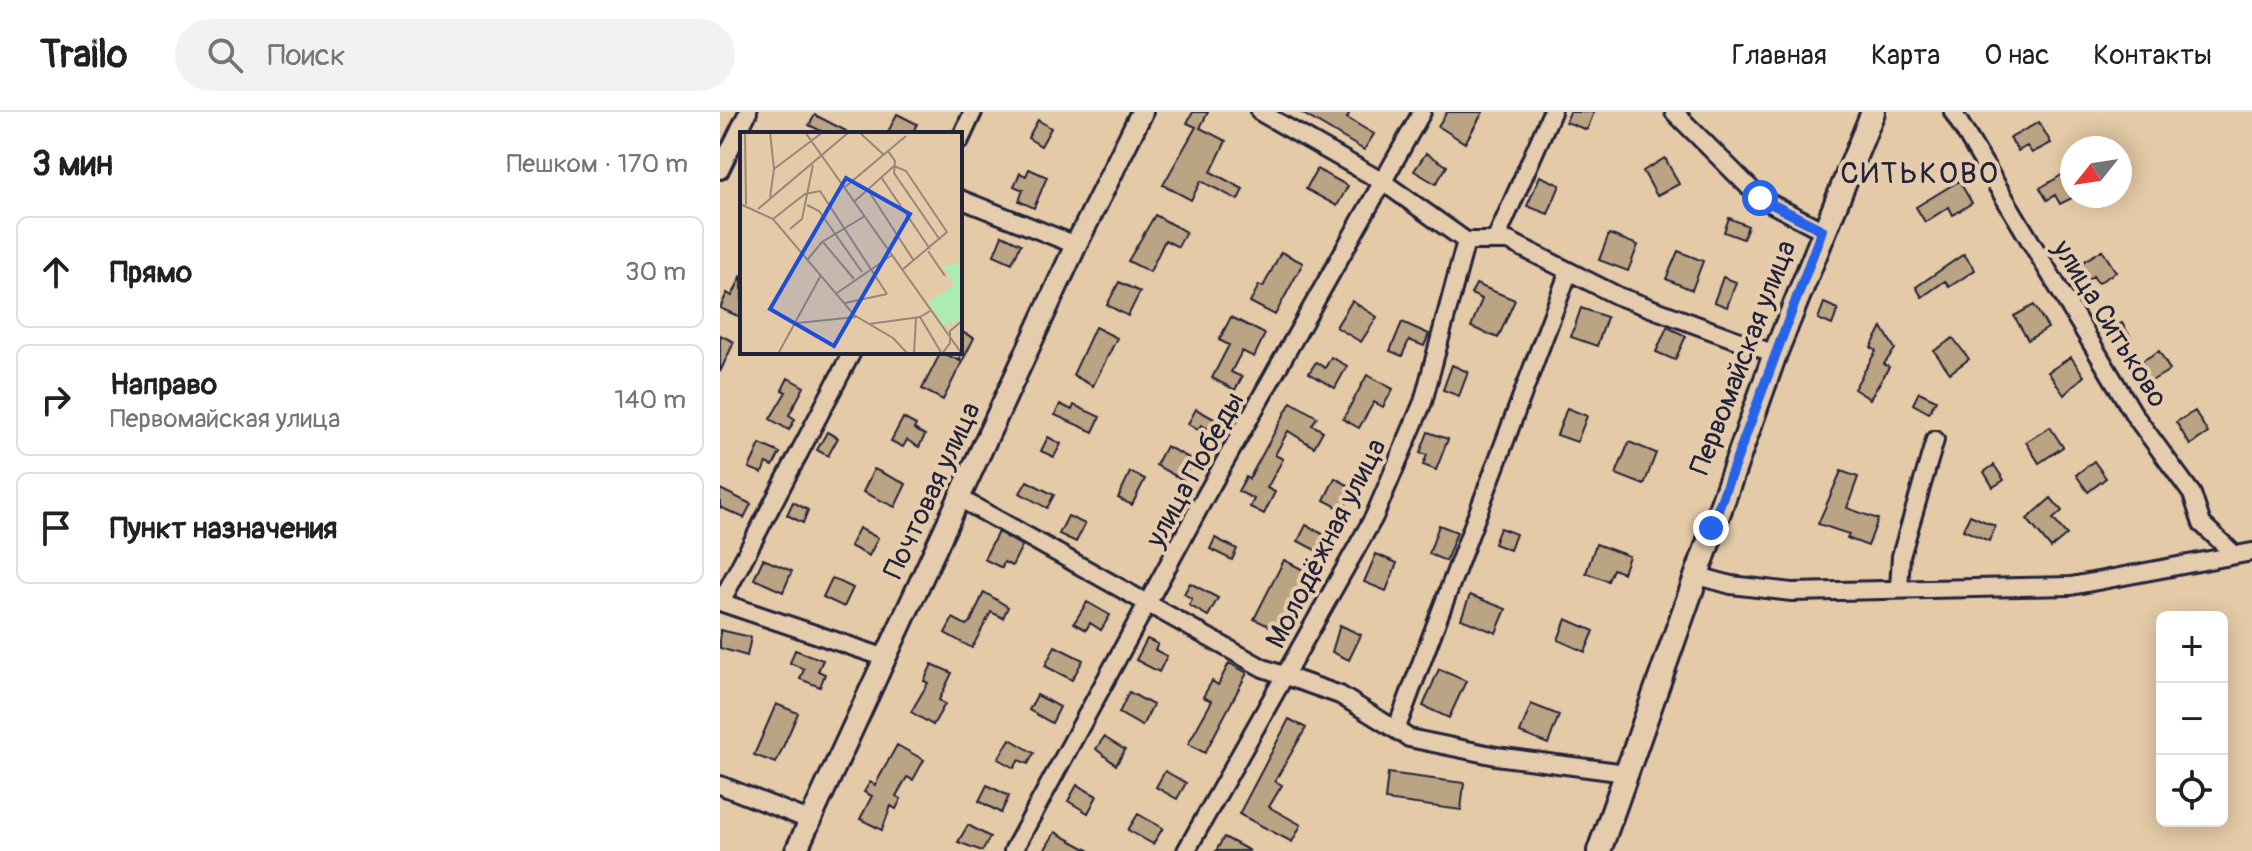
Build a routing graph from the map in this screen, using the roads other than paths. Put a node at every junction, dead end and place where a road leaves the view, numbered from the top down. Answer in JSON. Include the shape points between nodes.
{"nodes":[{"id":1,"x":748,"y":112,"type":"edge"},
{"id":2,"x":973,"y":112,"type":"edge"},
{"id":3,"x":1142,"y":112,"type":"edge"},
{"id":4,"x":1260,"y":112,"type":"edge"},
{"id":5,"x":1422,"y":112,"type":"edge"},
{"id":6,"x":1552,"y":112,"type":"edge"},
{"id":7,"x":1674,"y":112,"type":"edge"},
{"id":8,"x":1873,"y":112,"type":"edge"},
{"id":9,"x":1953,"y":112,"type":"edge"},
{"id":10,"x":962,"y":136,"type":"edge"},
{"id":11,"x":720,"y":170,"type":"edge"},
{"id":12,"x":1383,"y":182,"type":"junction"},
{"id":13,"x":962,"y":200,"type":"edge"},
{"id":14,"x":1822,"y":230,"type":"junction"},
{"id":15,"x":1496,"y":239,"type":"junction"},
{"id":16,"x":1466,"y":241,"type":"junction"},
{"id":17,"x":1076,"y":245,"type":"junction"},
{"id":18,"x":1569,"y":271,"type":"junction"},
{"id":19,"x":851,"y":354,"type":"edge"},
{"id":20,"x":1775,"y":354,"type":"junction"},
{"id":21,"x":1935,"y":440,"type":"dead end"},
{"id":22,"x":959,"y":498,"type":"junction"},
{"id":23,"x":2252,"y":552,"type":"edge"},
{"id":24,"x":2234,"y":554,"type":"junction"},
{"id":25,"x":1695,"y":575,"type":"junction"},
{"id":26,"x":1899,"y":588,"type":"junction"},
{"id":27,"x":720,"y":602,"type":"edge"},
{"id":28,"x":1151,"y":603,"type":"junction"},
{"id":29,"x":883,"y":657,"type":"junction"},
{"id":30,"x":1285,"y":679,"type":"junction"},
{"id":31,"x":1396,"y":730,"type":"junction"},
{"id":32,"x":1626,"y":773,"type":"junction"},
{"id":33,"x":720,"y":785,"type":"edge"},
{"id":34,"x":809,"y":820,"type":"junction"},
{"id":35,"x":796,"y":851,"type":"edge"},
{"id":36,"x":1013,"y":851,"type":"edge"},
{"id":37,"x":1186,"y":851,"type":"edge"},
{"id":38,"x":1599,"y":851,"type":"edge"}],
"edges":[{"from":1,"to":11,"type":"street"},
{"from":2,"to":10,"type":"street"},
{"from":3,"to":17,"type":"street","name":"Почтовая улица"},
{"from":4,"to":12,"type":"street"},
{"from":5,"to":12,"type":"street","name":"улица Победы"},
{"from":6,"to":15,"type":"street"},
{"from":7,"to":14,"type":"street","via":[[1760,198]]},
{"from":8,"to":14,"type":"main road","name":"Первомайская улица"},
{"from":9,"to":24,"type":"street","name":"улица Ситьково","via":[[2135,416],[2181,475],[2202,524]]},
{"from":12,"to":16,"type":"street"},
{"from":12,"to":28,"type":"street","name":"улица Победы"},
{"from":13,"to":17,"type":"street"},
{"from":14,"to":20,"type":"main road","name":"Первомайская улица"},
{"from":15,"to":16,"type":"street"},
{"from":15,"to":18,"type":"street"},
{"from":16,"to":30,"type":"street","name":"Молодёжная улица","via":[[1423,402],[1374,517]]},
{"from":17,"to":22,"type":"street","name":"Почтовая улица"},
{"from":18,"to":20,"type":"street","via":[[1618,296]]},
{"from":18,"to":31,"type":"street"},
{"from":19,"to":27,"type":"street"},
{"from":20,"to":25,"type":"main road","name":"Первомайская улица"},
{"from":21,"to":26,"type":"street","via":[[1901,556]]},
{"from":22,"to":28,"type":"street"},
{"from":22,"to":29,"type":"street","name":"Почтовая улица"},
{"from":23,"to":24,"type":"street"},
{"from":24,"to":26,"type":"street","via":[[2071,586]]},
{"from":25,"to":26,"type":"street","via":[[1792,592]]},
{"from":25,"to":32,"type":"main road","name":"Первомайская улица"},
{"from":27,"to":29,"type":"street"},
{"from":28,"to":30,"type":"street"},
{"from":28,"to":36,"type":"street","name":"улица Победы"},
{"from":29,"to":34,"type":"street","name":"Почтовая улица"},
{"from":30,"to":31,"type":"street","via":[[1340,695]]},
{"from":30,"to":37,"type":"street","name":"Молодёжная улица"},
{"from":31,"to":32,"type":"street","via":[[1409,738],[1496,756]]},
{"from":32,"to":38,"type":"main road","name":"Первомайская улица"},
{"from":33,"to":34,"type":"street"},
{"from":34,"to":35,"type":"street","name":"Почтовая улица"}]}
